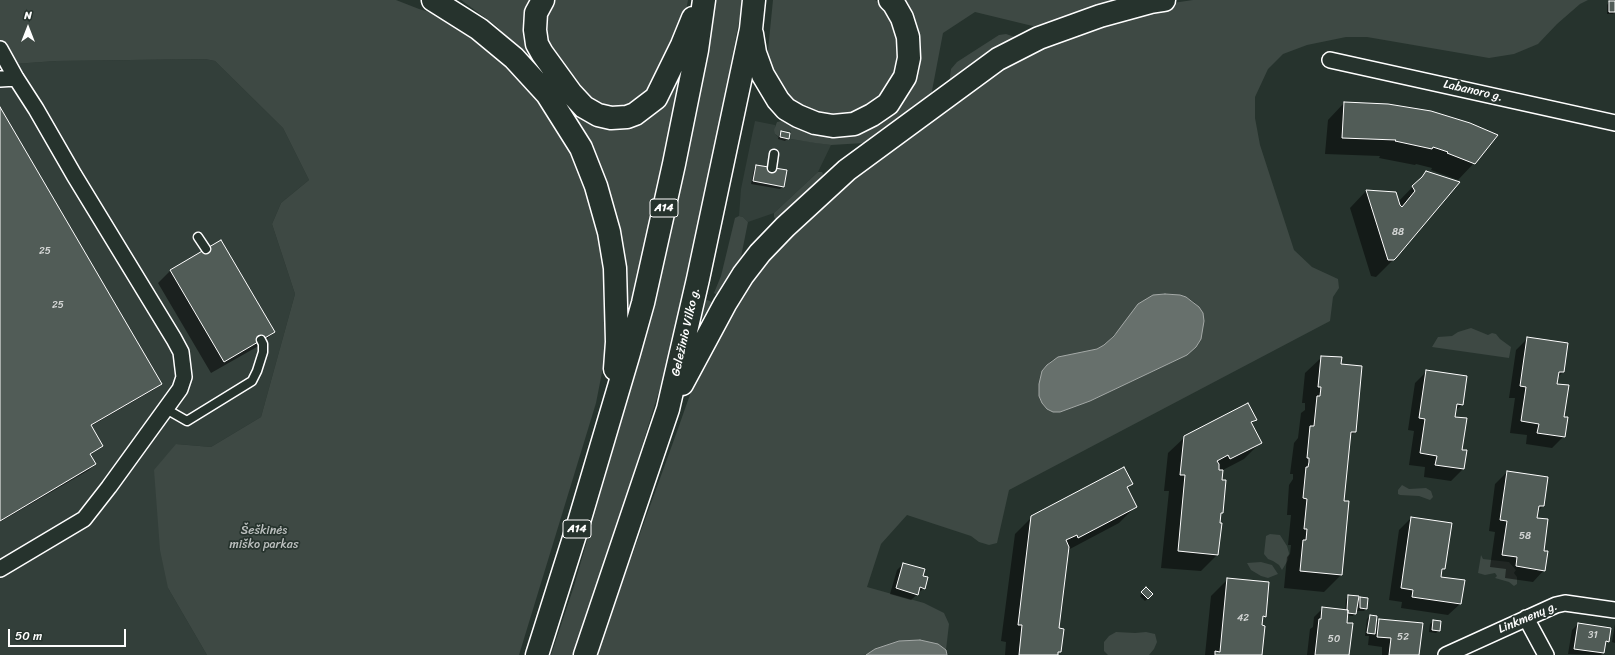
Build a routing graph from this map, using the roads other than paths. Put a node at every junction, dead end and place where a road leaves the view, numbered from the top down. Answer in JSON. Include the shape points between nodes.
{"nodes":[{"id":1,"x":433,"y":0,"type":"edge"},
{"id":2,"x":543,"y":0,"type":"edge"},
{"id":3,"x":702,"y":0,"type":"edge"},
{"id":4,"x":754,"y":0,"type":"edge"},
{"id":5,"x":890,"y":0,"type":"edge"},
{"id":6,"x":1164,"y":0,"type":"edge"},
{"id":7,"x":751,"y":29,"type":"junction"},
{"id":8,"x":0,"y":49,"type":"edge"},
{"id":9,"x":1330,"y":60,"type":"dead end"},
{"id":10,"x":16,"y":78,"type":"junction"},
{"id":11,"x":0,"y":79,"type":"edge"},
{"id":12,"x":1615,"y":123,"type":"edge"},
{"id":13,"x":774,"y":154,"type":"dead end"},
{"id":14,"x":772,"y":168,"type":"dead end"},
{"id":15,"x":198,"y":237,"type":"dead end"},
{"id":16,"x":206,"y":249,"type":"dead end"},
{"id":17,"x":261,"y":340,"type":"dead end"},
{"id":18,"x":166,"y":409,"type":"junction"},
{"id":19,"x":668,"y":409,"type":"junction"},
{"id":20,"x":611,"y":413,"type":"junction"},
{"id":21,"x":0,"y":570,"type":"edge"},
{"id":22,"x":1615,"y":610,"type":"edge"},
{"id":23,"x":1526,"y":618,"type":"junction"},
{"id":24,"x":537,"y":655,"type":"edge"},
{"id":25,"x":585,"y":655,"type":"edge"},
{"id":26,"x":1446,"y":655,"type":"edge"},
{"id":27,"x":1546,"y":655,"type":"edge"}],
"edges":[{"from":1,"to":20,"type":"highway","via":[[479,29],[514,58],[547,94],[581,148],[603,209],[615,268],[617,342]]},
{"from":2,"to":3,"type":"highway","via":[[536,13],[535,26],[537,44],[542,53],[584,107],[598,115],[619,118],[635,114],[656,98]]},
{"from":3,"to":20,"type":"highway","number":"A14","via":[[695,58],[674,164],[646,288]]},
{"from":4,"to":7,"type":"highway","name":"Geležinio Vilko g."},
{"from":5,"to":7,"type":"highway","via":[[902,18],[908,37],[910,58],[905,77],[888,104],[854,124],[833,126],[815,123],[786,109],[763,75],[755,53]]},
{"from":6,"to":19,"type":"highway","via":[[1094,19],[1039,38],[998,59],[846,170],[785,227],[743,275]]},
{"from":7,"to":19,"type":"highway","name":"Geležinio Vilko g."},
{"from":8,"to":10,"type":"street"},
{"from":9,"to":12,"type":"street","name":"Labanoro g."},
{"from":10,"to":11,"type":"street"},
{"from":10,"to":18,"type":"street","via":[[181,352],[184,377],[180,389]]},
{"from":13,"to":14,"type":"lane"},
{"from":15,"to":16,"type":"lane"},
{"from":17,"to":18,"type":"lane","via":[[263,352],[252,381],[188,421]]},
{"from":18,"to":21,"type":"street","via":[[84,519]]},
{"from":19,"to":25,"type":"highway","name":"Geležinio Vilko g."},
{"from":20,"to":24,"type":"highway","number":"A14"},
{"from":22,"to":23,"type":"street","name":"Linkmenų g.","via":[[1565,603],[1556,604]]},
{"from":23,"to":26,"type":"street","name":"Linkmenų g."},
{"from":23,"to":27,"type":"street"}]}
